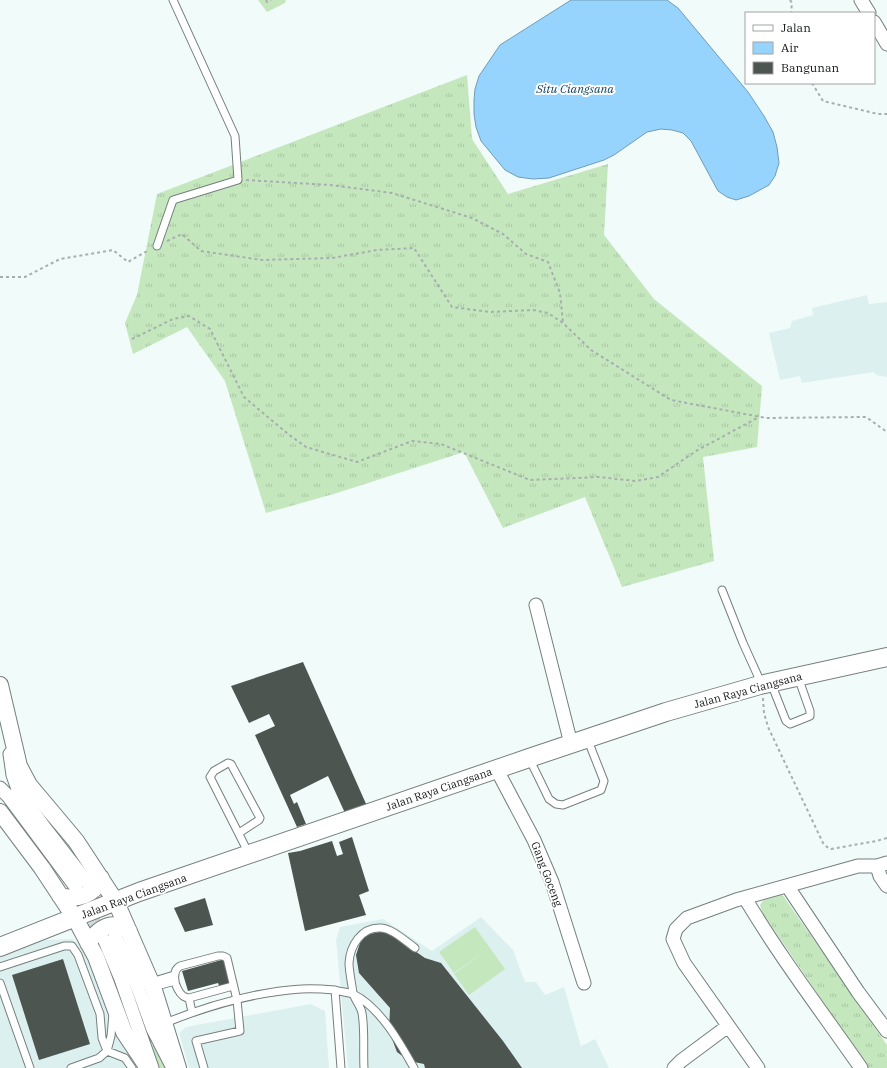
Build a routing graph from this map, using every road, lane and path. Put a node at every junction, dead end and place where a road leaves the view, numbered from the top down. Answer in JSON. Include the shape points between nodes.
{"nodes":[{"id":1,"x":173,"y":0,"type":"edge"},
{"id":2,"x":266,"y":0,"type":"edge"},
{"id":3,"x":271,"y":0,"type":"edge"},
{"id":4,"x":790,"y":0,"type":"edge"},
{"id":5,"x":861,"y":0,"type":"edge"},
{"id":6,"x":790,"y":12,"type":"edge"},
{"id":7,"x":868,"y":12,"type":"edge"},
{"id":8,"x":875,"y":24,"type":"edge"},
{"id":9,"x":887,"y":44,"type":"edge"},
{"id":10,"x":813,"y":84,"type":"edge"},
{"id":11,"x":887,"y":114,"type":"edge"},
{"id":12,"x":238,"y":180,"type":"junction"},
{"id":13,"x":157,"y":246,"type":"junction"},
{"id":14,"x":0,"y":277,"type":"edge"},
{"id":15,"x":563,"y":323,"type":"junction"},
{"id":16,"x":132,"y":339,"type":"dead end"},
{"id":17,"x":760,"y":416,"type":"junction"},
{"id":18,"x":887,"y":432,"type":"edge"},
{"id":19,"x":722,"y":590,"type":"dead end"},
{"id":20,"x":536,"y":605,"type":"dead end"},
{"id":21,"x":887,"y":657,"type":"edge"},
{"id":22,"x":798,"y":677,"type":"junction"},
{"id":23,"x":764,"y":684,"type":"junction"},
{"id":24,"x":0,"y":685,"type":"edge"},
{"id":25,"x":579,"y":741,"type":"junction"},
{"id":26,"x":529,"y":758,"type":"junction"},
{"id":27,"x":497,"y":770,"type":"junction"},
{"id":28,"x":0,"y":788,"type":"edge"},
{"id":29,"x":0,"y":812,"type":"edge"},
{"id":30,"x":239,"y":833,"type":"junction"},
{"id":31,"x":887,"y":838,"type":"edge"},
{"id":32,"x":249,"y":854,"type":"junction"},
{"id":33,"x":882,"y":864,"type":"edge"},
{"id":34,"x":88,"y":882,"type":"junction"},
{"id":35,"x":887,"y":886,"type":"edge"},
{"id":36,"x":788,"y":887,"type":"junction"},
{"id":37,"x":60,"y":896,"type":"junction"},
{"id":38,"x":745,"y":898,"type":"junction"},
{"id":39,"x":116,"y":902,"type":"junction"},
{"id":40,"x":75,"y":918,"type":"junction"},
{"id":41,"x":116,"y":936,"type":"junction"},
{"id":42,"x":88,"y":943,"type":"junction"},
{"id":43,"x":0,"y":947,"type":"edge"},
{"id":44,"x":415,"y":948,"type":"dead end"},
{"id":45,"x":0,"y":967,"type":"edge"},
{"id":46,"x":175,"y":978,"type":"junction"},
{"id":47,"x":0,"y":983,"type":"edge"},
{"id":48,"x":584,"y":983,"type":"dead end"},
{"id":49,"x":152,"y":985,"type":"junction"},
{"id":50,"x":233,"y":986,"type":"junction"},
{"id":51,"x":335,"y":990,"type":"junction"},
{"id":52,"x":353,"y":994,"type":"junction"},
{"id":53,"x":189,"y":998,"type":"junction"},
{"id":54,"x":237,"y":1000,"type":"junction"},
{"id":55,"x":114,"y":1005,"type":"junction"},
{"id":56,"x":192,"y":1012,"type":"junction"},
{"id":57,"x":165,"y":1023,"type":"junction"},
{"id":58,"x":728,"y":1026,"type":"junction"},
{"id":59,"x":887,"y":1031,"type":"edge"},
{"id":60,"x":108,"y":1051,"type":"junction"},
{"id":61,"x":30,"y":1068,"type":"edge"},
{"id":62,"x":71,"y":1068,"type":"edge"},
{"id":63,"x":132,"y":1068,"type":"edge"},
{"id":64,"x":148,"y":1068,"type":"edge"},
{"id":65,"x":152,"y":1068,"type":"edge"},
{"id":66,"x":173,"y":1068,"type":"edge"},
{"id":67,"x":178,"y":1068,"type":"edge"},
{"id":68,"x":204,"y":1068,"type":"edge"},
{"id":69,"x":341,"y":1068,"type":"edge"},
{"id":70,"x":364,"y":1068,"type":"edge"},
{"id":71,"x":414,"y":1068,"type":"edge"},
{"id":72,"x":674,"y":1068,"type":"edge"},
{"id":73,"x":758,"y":1068,"type":"edge"},
{"id":74,"x":861,"y":1068,"type":"edge"}],
"edges":[{"from":1,"to":12,"type":"lane","via":[[235,136]]},
{"from":2,"to":3,"type":"path"},
{"from":4,"to":6,"type":"path"},
{"from":5,"to":7,"type":"street"},
{"from":8,"to":9,"type":"street"},
{"from":10,"to":11,"type":"path","via":[[824,101]]},
{"from":12,"to":13,"type":"lane","via":[[172,200]]},
{"from":12,"to":15,"type":"path","via":[[330,185],[392,194],[472,218],[503,234],[526,254],[548,262],[560,293]]},
{"from":13,"to":14,"type":"path","via":[[128,262],[113,250],[60,259],[25,277]]},
{"from":13,"to":15,"type":"path","via":[[182,234],[201,250],[262,260],[332,258],[377,250],[414,248],[452,307],[490,312],[533,310],[548,313]]},
{"from":15,"to":17,"type":"path","via":[[591,350],[671,400]]},
{"from":16,"to":17,"type":"path","via":[[173,318],[189,316],[210,328],[244,397],[306,447],[358,462],[412,441],[441,444],[530,480],[599,477],[634,481],[658,477],[696,450]]},
{"from":17,"to":18,"type":"path","via":[[866,417]]},
{"from":19,"to":23,"type":"lane","via":[[743,643]]},
{"from":20,"to":25,"type":"street"},
{"from":21,"to":22,"type":"main road","name":"Jalan Raya Ciangsana"},
{"from":22,"to":23,"type":"main road","name":"Jalan Raya Ciangsana"},
{"from":22,"to":23,"type":"lane","via":[[810,716],[790,724],[786,722]]},
{"from":23,"to":25,"type":"main road","name":"Jalan Raya Ciangsana","via":[[666,712]]},
{"from":23,"to":31,"type":"path","via":[[768,727],[827,848]]},
{"from":24,"to":34,"type":"street","via":[[19,766],[29,785],[76,841]]},
{"from":25,"to":26,"type":"main road","name":"Jalan Raya Ciangsana"},
{"from":25,"to":26,"type":"lane","via":[[604,781],[601,790],[563,805],[548,799]]},
{"from":26,"to":27,"type":"main road","name":"Jalan Raya Ciangsana"},
{"from":27,"to":32,"type":"main road","name":"Jalan Raya Ciangsana"},
{"from":27,"to":48,"type":"street","name":"Gang Goceng","via":[[534,840],[552,882]]},
{"from":28,"to":34,"type":"street"},
{"from":29,"to":37,"type":"street"},
{"from":30,"to":30,"type":"lane","via":[[210,777],[214,771],[228,763],[231,764],[260,818]]},
{"from":30,"to":32,"type":"lane"},
{"from":32,"to":39,"type":"main road","name":"Jalan Raya Ciangsana"},
{"from":33,"to":35,"type":"street","via":[[880,876]]},
{"from":33,"to":36,"type":"street","via":[[858,866]]},
{"from":34,"to":37,"type":"street","via":[[98,885],[95,890],[79,898]]},
{"from":34,"to":39,"type":"street"},
{"from":36,"to":38,"type":"street"},
{"from":36,"to":59,"type":"street"},
{"from":37,"to":40,"type":"street"},
{"from":38,"to":58,"type":"street","via":[[688,918],[676,929],[673,939],[684,963]]},
{"from":38,"to":74,"type":"street"},
{"from":39,"to":40,"type":"main road","name":"Jalan Raya Ciangsana"},
{"from":39,"to":41,"type":"street"},
{"from":40,"to":42,"type":"street"},
{"from":40,"to":43,"type":"main road","name":"Jalan Raya Ciangsana"},
{"from":41,"to":42,"type":"street","via":[[122,926],[114,924],[101,929]]},
{"from":41,"to":49,"type":"street"},
{"from":41,"to":65,"type":"street","via":[[121,979]]},
{"from":41,"to":66,"type":"street","via":[[153,1029]]},
{"from":42,"to":55,"type":"street"},
{"from":44,"to":52,"type":"lane","via":[[381,928],[365,932],[358,937],[349,964]]},
{"from":45,"to":60,"type":"lane","via":[[64,946],[72,946],[78,955],[100,1014],[102,1038]]},
{"from":46,"to":49,"type":"lane"},
{"from":46,"to":50,"type":"lane","via":[[176,969],[180,966],[223,956],[227,958]]},
{"from":46,"to":53,"type":"lane","via":[[180,994]]},
{"from":47,"to":61,"type":"lane"},
{"from":49,"to":57,"type":"street"},
{"from":50,"to":53,"type":"lane"},
{"from":50,"to":54,"type":"lane"},
{"from":51,"to":52,"type":"lane"},
{"from":51,"to":54,"type":"lane","via":[[302,989]]},
{"from":51,"to":69,"type":"lane"},
{"from":52,"to":70,"type":"lane","via":[[362,1012]]},
{"from":52,"to":71,"type":"lane","via":[[380,1017]]},
{"from":53,"to":56,"type":"lane"},
{"from":54,"to":56,"type":"lane"},
{"from":54,"to":68,"type":"lane","via":[[240,1031],[196,1041]]},
{"from":55,"to":60,"type":"lane"},
{"from":55,"to":64,"type":"street","via":[[124,1032]]},
{"from":56,"to":57,"type":"lane"},
{"from":57,"to":67,"type":"street"},
{"from":58,"to":72,"type":"street"},
{"from":58,"to":73,"type":"street"},
{"from":60,"to":62,"type":"lane","via":[[99,1058]]},
{"from":60,"to":63,"type":"lane","via":[[125,1058]]}]}
